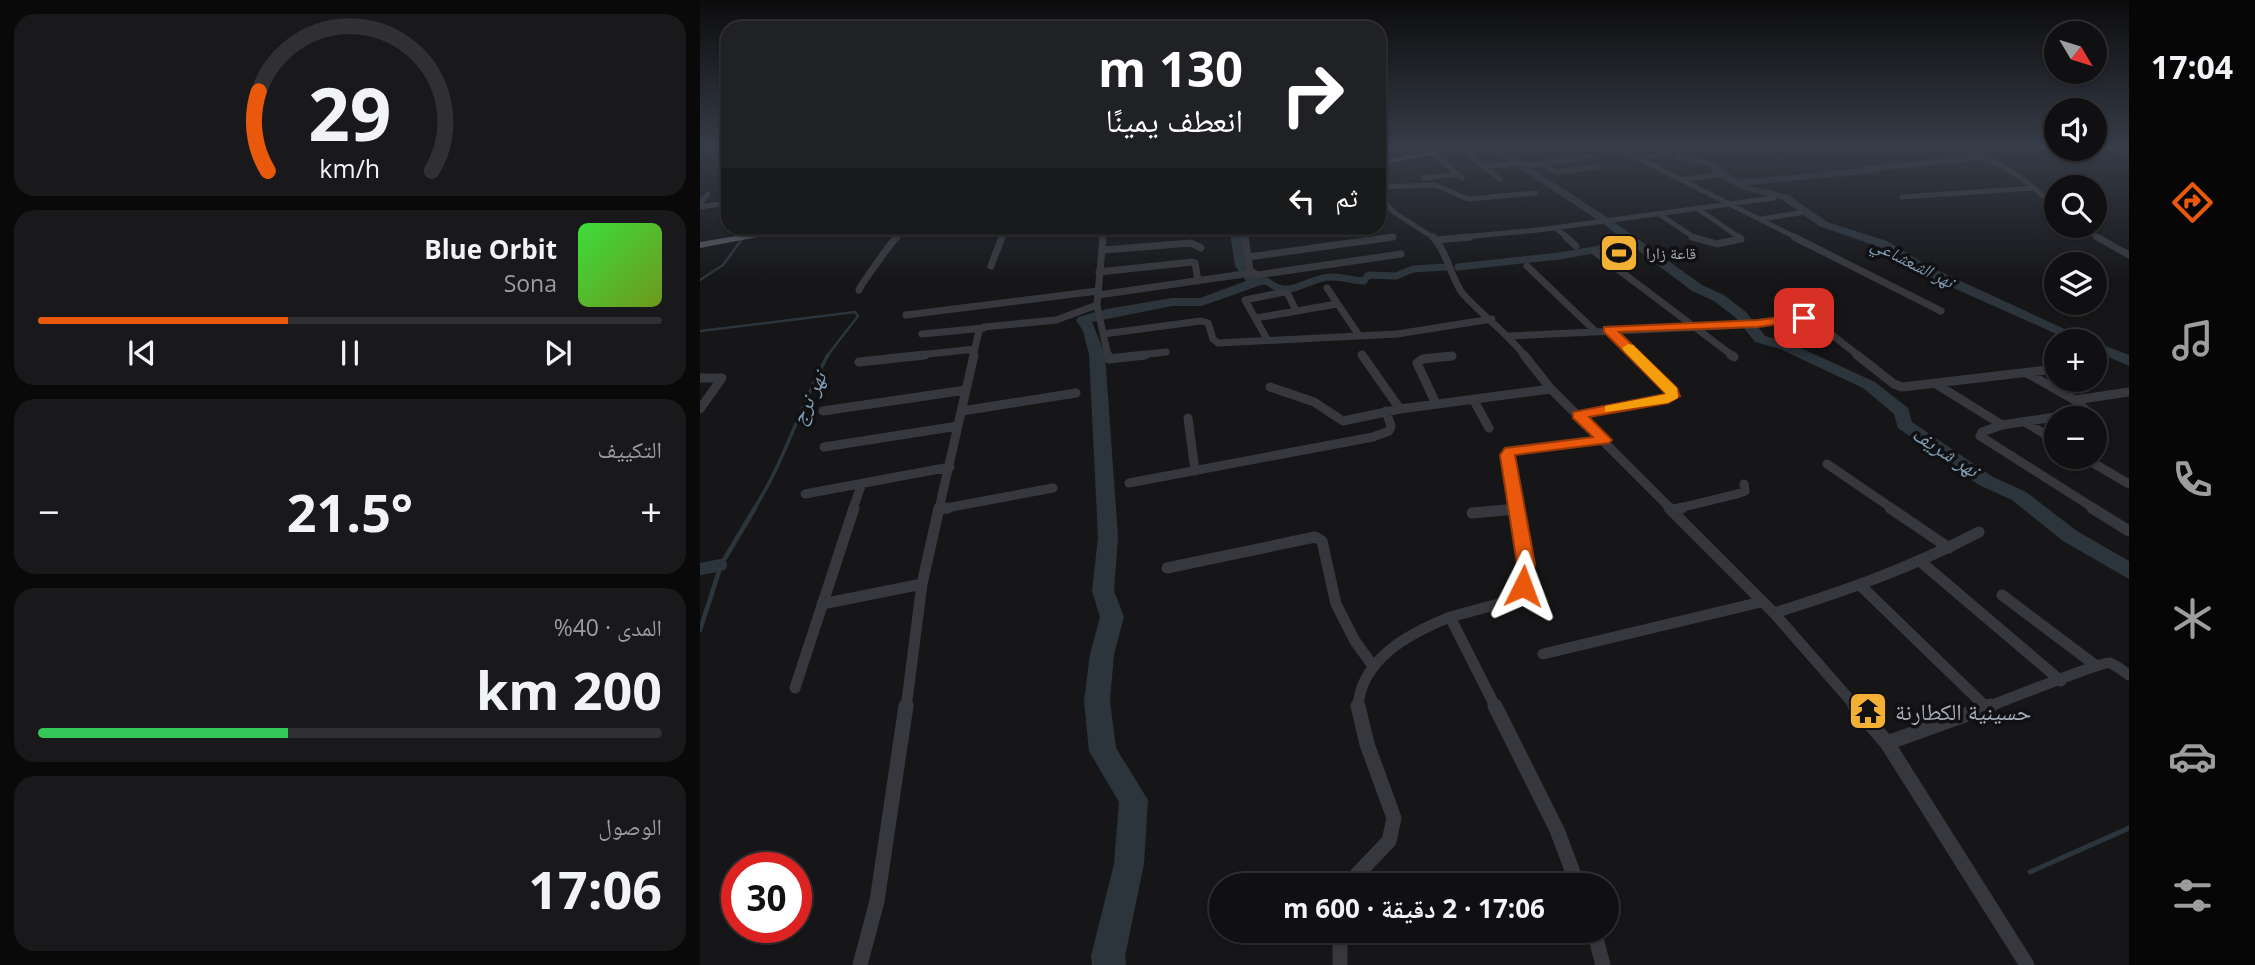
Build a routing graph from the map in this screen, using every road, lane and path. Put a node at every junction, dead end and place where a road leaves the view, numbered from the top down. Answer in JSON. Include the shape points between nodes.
{"nodes":[{"id":1,"x":1450,"y":192,"type":"edge"},
{"id":2,"x":1706,"y":192,"type":"edge"},
{"id":3,"x":1975,"y":192,"type":"edge"},
{"id":4,"x":1536,"y":193,"type":"dead end"},
{"id":5,"x":708,"y":194,"type":"dead end"},
{"id":6,"x":1902,"y":197,"type":"dead end"},
{"id":7,"x":1774,"y":198,"type":"dead end"},
{"id":8,"x":721,"y":204,"type":"edge"},
{"id":9,"x":1386,"y":204,"type":"edge"},
{"id":10,"x":700,"y":205,"type":"edge"},
{"id":11,"x":1731,"y":205,"type":"junction"},
{"id":12,"x":1698,"y":209,"type":"junction"},
{"id":13,"x":1800,"y":213,"type":"dead end"},
{"id":14,"x":1659,"y":214,"type":"junction"},
{"id":15,"x":1759,"y":219,"type":"junction"},
{"id":16,"x":1556,"y":228,"type":"junction"},
{"id":17,"x":728,"y":235,"type":"edge"},
{"id":18,"x":753,"y":235,"type":"edge"},
{"id":19,"x":898,"y":235,"type":"edge"},
{"id":20,"x":1002,"y":235,"type":"edge"},
{"id":21,"x":1103,"y":235,"type":"edge"},
{"id":22,"x":1247,"y":235,"type":"edge"},
{"id":23,"x":1393,"y":237,"type":"dead end"},
{"id":24,"x":2099,"y":238,"type":"edge"},
{"id":25,"x":1436,"y":240,"type":"junction"},
{"id":26,"x":700,"y":243,"type":"edge"},
{"id":27,"x":1576,"y":246,"type":"dead end"},
{"id":28,"x":1201,"y":248,"type":"dead end"},
{"id":29,"x":1104,"y":250,"type":"junction"},
{"id":30,"x":1595,"y":252,"type":"dead end"},
{"id":31,"x":1401,"y":254,"type":"dead end"},
{"id":32,"x":2129,"y":255,"type":"edge"},
{"id":33,"x":1248,"y":257,"type":"junction"},
{"id":34,"x":991,"y":266,"type":"dead end"},
{"id":35,"x":1527,"y":266,"type":"dead end"},
{"id":36,"x":1099,"y":272,"type":"junction"},
{"id":37,"x":1245,"y":274,"type":"junction"},
{"id":38,"x":1198,"y":281,"type":"junction"},
{"id":39,"x":1327,"y":289,"type":"dead end"},
{"id":40,"x":859,"y":290,"type":"dead end"},
{"id":41,"x":1097,"y":300,"type":"junction"},
{"id":42,"x":1336,"y":304,"type":"junction"},
{"id":43,"x":1296,"y":311,"type":"junction"},
{"id":44,"x":1941,"y":311,"type":"dead end"},
{"id":45,"x":906,"y":315,"type":"dead end"},
{"id":46,"x":1256,"y":318,"type":"junction"},
{"id":47,"x":1492,"y":319,"type":"junction"},
{"id":48,"x":984,"y":327,"type":"junction"},
{"id":49,"x":1697,"y":327,"type":"junction"},
{"id":50,"x":1609,"y":329,"type":"junction"},
{"id":51,"x":1594,"y":330,"type":"junction"},
{"id":52,"x":922,"y":334,"type":"dead end"},
{"id":53,"x":1103,"y":334,"type":"junction"},
{"id":54,"x":1358,"y":334,"type":"junction"},
{"id":55,"x":1509,"y":337,"type":"junction"},
{"id":56,"x":1267,"y":340,"type":"junction"},
{"id":57,"x":975,"y":349,"type":"junction"},
{"id":58,"x":1166,"y":352,"type":"dead end"},
{"id":59,"x":1362,"y":355,"type":"dead end"},
{"id":60,"x":1452,"y":356,"type":"dead end"},
{"id":61,"x":1734,"y":357,"type":"dead end"},
{"id":62,"x":859,"y":362,"type":"dead end"},
{"id":63,"x":2044,"y":371,"type":"edge"},
{"id":64,"x":2027,"y":373,"type":"junction"},
{"id":65,"x":700,"y":378,"type":"edge"},
{"id":66,"x":1936,"y":384,"type":"junction"},
{"id":67,"x":1270,"y":387,"type":"dead end"},
{"id":68,"x":1551,"y":389,"type":"junction"},
{"id":69,"x":966,"y":390,"type":"junction"},
{"id":70,"x":2129,"y":392,"type":"edge"},
{"id":71,"x":1076,"y":393,"type":"dead end"},
{"id":72,"x":1473,"y":399,"type":"junction"},
{"id":73,"x":2075,"y":400,"type":"junction"},
{"id":74,"x":1436,"y":404,"type":"junction"},
{"id":75,"x":1400,"y":408,"type":"junction"},
{"id":76,"x":700,"y":409,"type":"edge"},
{"id":77,"x":823,"y":411,"type":"dead end"},
{"id":78,"x":962,"y":411,"type":"junction"},
{"id":79,"x":1386,"y":411,"type":"junction"},
{"id":80,"x":1578,"y":415,"type":"junction"},
{"id":81,"x":1188,"y":418,"type":"dead end"},
{"id":82,"x":2025,"y":422,"type":"junction"},
{"id":83,"x":2002,"y":425,"type":"junction"},
{"id":84,"x":958,"y":426,"type":"junction"},
{"id":85,"x":1489,"y":428,"type":"dead end"},
{"id":86,"x":2044,"y":434,"type":"edge"},
{"id":87,"x":1604,"y":440,"type":"junction"},
{"id":88,"x":824,"y":447,"type":"dead end"},
{"id":89,"x":1827,"y":464,"type":"dead end"},
{"id":90,"x":950,"y":467,"type":"junction"},
{"id":91,"x":2103,"y":469,"type":"edge"},
{"id":92,"x":1195,"y":471,"type":"junction"},
{"id":93,"x":862,"y":483,"type":"junction"},
{"id":94,"x":1129,"y":483,"type":"dead end"},
{"id":95,"x":1744,"y":484,"type":"dead end"},
{"id":96,"x":2129,"y":484,"type":"edge"},
{"id":97,"x":1053,"y":488,"type":"dead end"},
{"id":98,"x":805,"y":494,"type":"dead end"},
{"id":99,"x":941,"y":509,"type":"junction"},
{"id":100,"x":1517,"y":509,"type":"junction"},
{"id":101,"x":1673,"y":510,"type":"junction"},
{"id":102,"x":1472,"y":513,"type":"dead end"},
{"id":103,"x":2129,"y":531,"type":"edge"},
{"id":104,"x":1979,"y":532,"type":"dead end"},
{"id":105,"x":1948,"y":548,"type":"junction"},
{"id":106,"x":1921,"y":562,"type":"junction"},
{"id":107,"x":1167,"y":568,"type":"dead end"},
{"id":108,"x":922,"y":584,"type":"junction"},
{"id":109,"x":1861,"y":586,"type":"junction"},
{"id":110,"x":2002,"y":595,"type":"dead end"},
{"id":111,"x":1761,"y":602,"type":"junction"},
{"id":112,"x":822,"y":604,"type":"junction"},
{"id":113,"x":1774,"y":613,"type":"junction"},
{"id":114,"x":1450,"y":617,"type":"junction"},
{"id":115,"x":1543,"y":654,"type":"dead end"},
{"id":116,"x":2095,"y":665,"type":"junction"},
{"id":117,"x":1373,"y":666,"type":"junction"},
{"id":118,"x":2129,"y":675,"type":"edge"},
{"id":119,"x":2061,"y":681,"type":"junction"},
{"id":120,"x":795,"y":688,"type":"dead end"},
{"id":121,"x":1986,"y":707,"type":"junction"},
{"id":122,"x":1887,"y":743,"type":"junction"},
{"id":123,"x":1352,"y":873,"type":"edge"},
{"id":124,"x":1573,"y":873,"type":"edge"},
{"id":125,"x":1340,"y":943,"type":"edge"},
{"id":126,"x":1597,"y":943,"type":"edge"},
{"id":127,"x":860,"y":965,"type":"edge"},
{"id":128,"x":1340,"y":965,"type":"edge"},
{"id":129,"x":1603,"y":965,"type":"edge"},
{"id":130,"x":2027,"y":965,"type":"edge"}],
"edges":[{"from":1,"to":4,"type":"street","via":[[1468,199]]},
{"from":2,"to":11,"type":"street"},
{"from":3,"to":6,"type":"street"},
{"from":5,"to":10,"type":"street"},
{"from":7,"to":11,"type":"street"},
{"from":8,"to":10,"type":"street"},
{"from":9,"to":25,"type":"street"},
{"from":11,"to":12,"type":"street"},
{"from":11,"to":15,"type":"street"},
{"from":12,"to":14,"type":"street"},
{"from":12,"to":14,"type":"street","via":[[1741,239],[1700,243]]},
{"from":13,"to":15,"type":"street"},
{"from":14,"to":16,"type":"street"},
{"from":15,"to":44,"type":"street"},
{"from":16,"to":25,"type":"street"},
{"from":16,"to":27,"type":"street"},
{"from":17,"to":26,"type":"main road"},
{"from":18,"to":26,"type":"main road"},
{"from":19,"to":40,"type":"street"},
{"from":20,"to":34,"type":"street"},
{"from":21,"to":29,"type":"street"},
{"from":22,"to":33,"type":"street"},
{"from":23,"to":33,"type":"street"},
{"from":24,"to":32,"type":"street"},
{"from":25,"to":47,"type":"street","via":[[1461,292]]},
{"from":28,"to":29,"type":"street","via":[[1191,243]]},
{"from":29,"to":36,"type":"street"},
{"from":30,"to":49,"type":"street"},
{"from":31,"to":37,"type":"street"},
{"from":33,"to":37,"type":"street"},
{"from":35,"to":51,"type":"street"},
{"from":36,"to":38,"type":"street","via":[[1192,262]]},
{"from":36,"to":41,"type":"street"},
{"from":37,"to":38,"type":"street"},
{"from":38,"to":41,"type":"street"},
{"from":39,"to":42,"type":"street"},
{"from":41,"to":45,"type":"street"},
{"from":41,"to":48,"type":"street","via":[[1079,315],[1055,322]]},
{"from":41,"to":53,"type":"street"},
{"from":42,"to":43,"type":"street"},
{"from":42,"to":54,"type":"street"},
{"from":43,"to":46,"type":"street"},
{"from":43,"to":46,"type":"street","via":[[1284,292],[1245,300]]},
{"from":46,"to":56,"type":"street"},
{"from":47,"to":54,"type":"street","via":[[1397,334]]},
{"from":47,"to":55,"type":"street"},
{"from":48,"to":52,"type":"street"},
{"from":48,"to":57,"type":"street"},
{"from":49,"to":50,"type":"street"},
{"from":49,"to":61,"type":"street"},
{"from":49,"to":66,"type":"street","via":[[1813,320],[1894,384]]},
{"from":50,"to":51,"type":"street"},
{"from":50,"to":80,"type":"street","via":[[1673,396]]},
{"from":51,"to":55,"type":"street"},
{"from":53,"to":56,"type":"street","via":[[1202,321],[1208,323],[1218,343]]},
{"from":53,"to":58,"type":"street","via":[[1109,359]]},
{"from":54,"to":56,"type":"street"},
{"from":55,"to":68,"type":"street"},
{"from":57,"to":62,"type":"street"},
{"from":57,"to":69,"type":"street"},
{"from":59,"to":75,"type":"street"},
{"from":60,"to":74,"type":"street","via":[[1418,363]]},
{"from":63,"to":64,"type":"street"},
{"from":64,"to":66,"type":"street"},
{"from":64,"to":73,"type":"street"},
{"from":65,"to":76,"type":"street","via":[[722,378]]},
{"from":66,"to":83,"type":"street"},
{"from":67,"to":79,"type":"street","via":[[1312,400],[1336,420]]},
{"from":68,"to":72,"type":"street"},
{"from":68,"to":80,"type":"street"},
{"from":69,"to":77,"type":"street"},
{"from":69,"to":78,"type":"street"},
{"from":70,"to":73,"type":"street"},
{"from":71,"to":78,"type":"street"},
{"from":72,"to":74,"type":"street"},
{"from":72,"to":85,"type":"street"},
{"from":73,"to":82,"type":"street","via":[[2088,412]]},
{"from":74,"to":75,"type":"street"},
{"from":75,"to":79,"type":"street"},
{"from":78,"to":84,"type":"street"},
{"from":79,"to":92,"type":"street","via":[[1389,431],[1373,437]]},
{"from":80,"to":87,"type":"street"},
{"from":81,"to":92,"type":"street"},
{"from":82,"to":83,"type":"street"},
{"from":82,"to":86,"type":"street"},
{"from":83,"to":103,"type":"street","via":[[1980,436]]},
{"from":84,"to":88,"type":"street"},
{"from":84,"to":90,"type":"street"},
{"from":87,"to":100,"type":"street","via":[[1510,451]]},
{"from":87,"to":101,"type":"street"},
{"from":89,"to":105,"type":"street"},
{"from":90,"to":93,"type":"street"},
{"from":90,"to":99,"type":"street"},
{"from":91,"to":96,"type":"street"},
{"from":92,"to":94,"type":"street"},
{"from":93,"to":98,"type":"street"},
{"from":93,"to":112,"type":"street"},
{"from":95,"to":101,"type":"street","via":[[1745,491],[1737,494]]},
{"from":97,"to":99,"type":"street"},
{"from":99,"to":108,"type":"street"},
{"from":100,"to":102,"type":"street"},
{"from":100,"to":114,"type":"street","via":[[1526,564],[1523,586],[1503,603]]},
{"from":101,"to":111,"type":"street"},
{"from":104,"to":105,"type":"street"},
{"from":105,"to":106,"type":"street"},
{"from":106,"to":109,"type":"street"},
{"from":106,"to":119,"type":"street"},
{"from":107,"to":117,"type":"street","via":[[1315,537],[1322,541],[1336,604]]},
{"from":108,"to":112,"type":"street"},
{"from":108,"to":127,"type":"street","via":[[877,901]]},
{"from":109,"to":113,"type":"street"},
{"from":109,"to":121,"type":"street"},
{"from":110,"to":116,"type":"street"},
{"from":111,"to":113,"type":"street"},
{"from":111,"to":115,"type":"street"},
{"from":112,"to":120,"type":"street"},
{"from":113,"to":122,"type":"street"},
{"from":114,"to":117,"type":"street","via":[[1424,626]]},
{"from":114,"to":124,"type":"street","via":[[1557,830]]},
{"from":116,"to":118,"type":"street","via":[[2110,663]]},
{"from":116,"to":119,"type":"street"},
{"from":117,"to":123,"type":"street","via":[[1360,688],[1357,708],[1394,818],[1394,833],[1387,848]]},
{"from":119,"to":121,"type":"street"},
{"from":121,"to":122,"type":"street"},
{"from":122,"to":130,"type":"street"},
{"from":125,"to":128,"type":"street"},
{"from":126,"to":129,"type":"street"}]}
